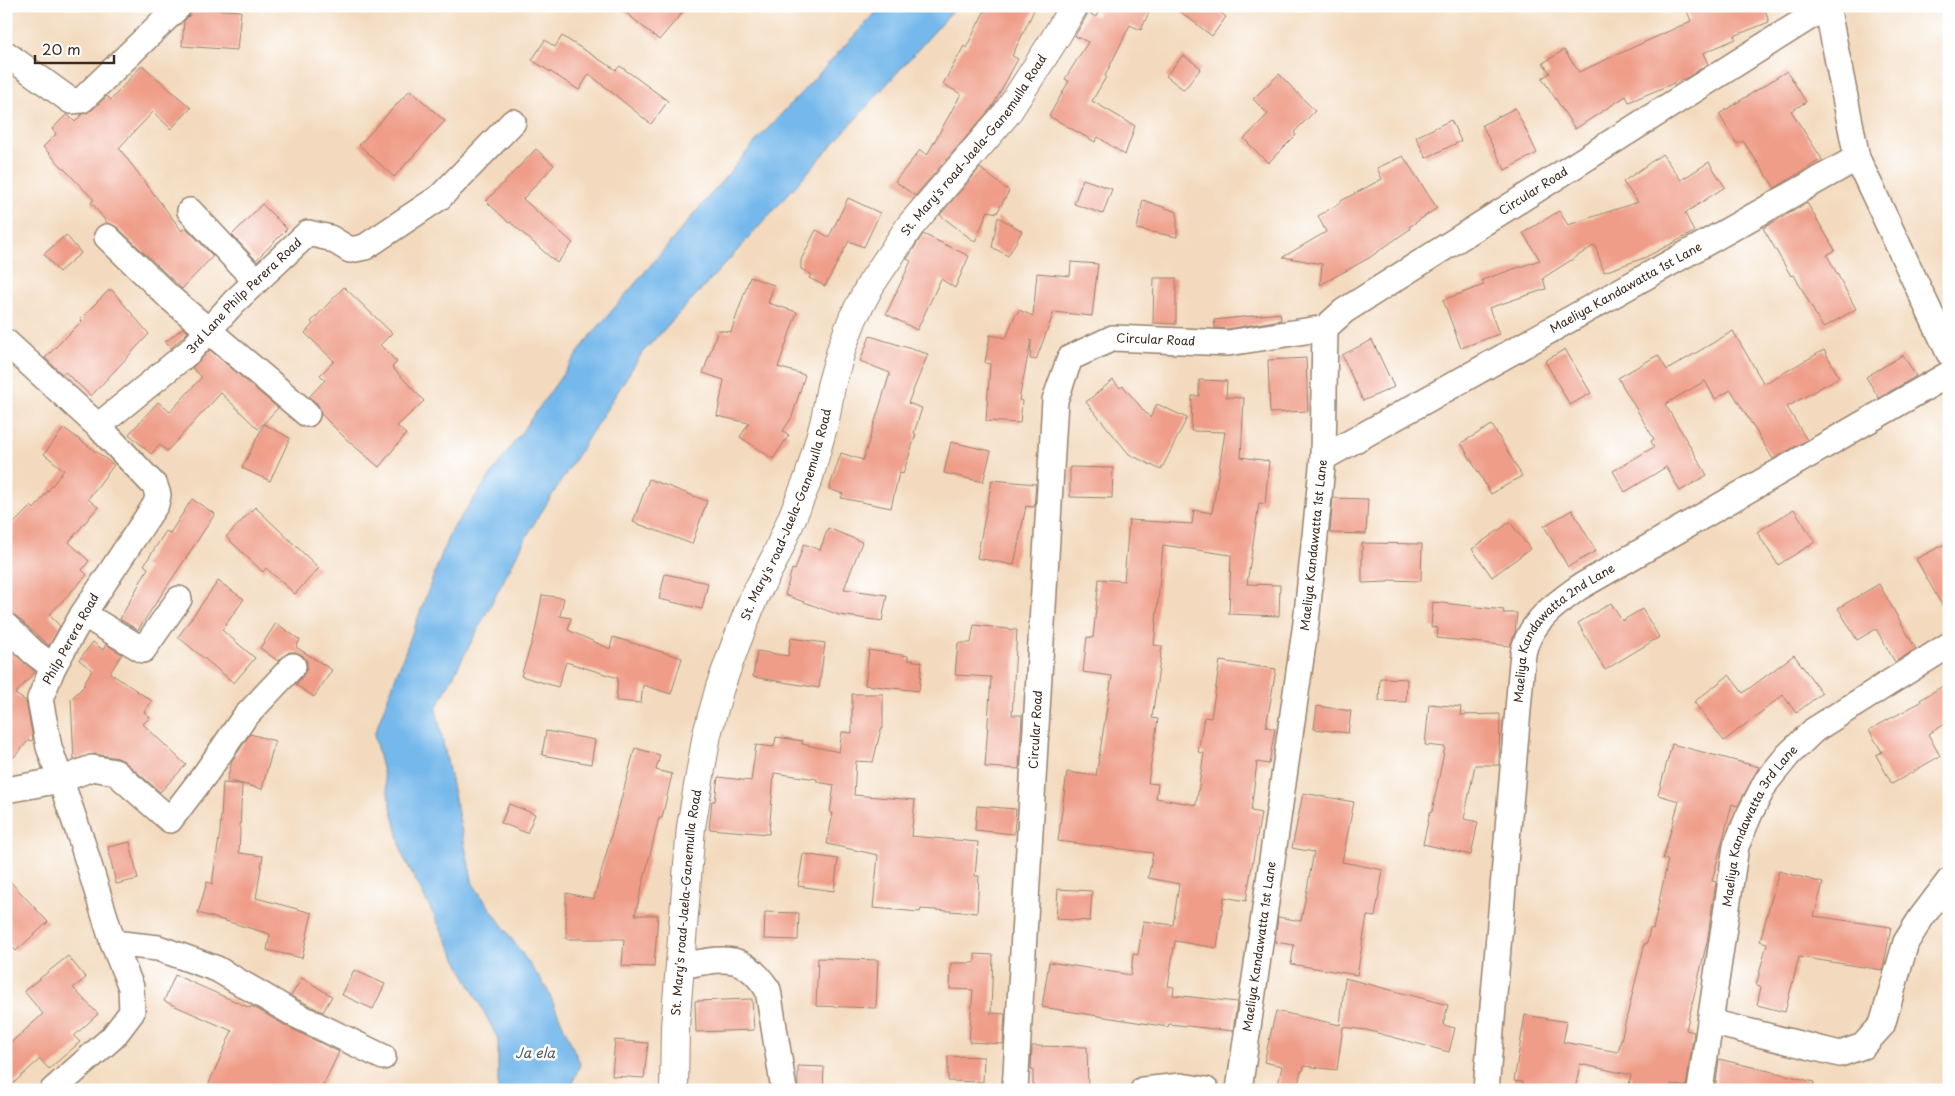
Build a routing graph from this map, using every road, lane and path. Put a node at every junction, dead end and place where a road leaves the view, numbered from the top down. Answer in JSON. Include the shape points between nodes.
{"nodes":[{"id":1,"x":179,"y":6,"type":"edge"},
{"id":2,"x":1074,"y":6,"type":"edge"},
{"id":3,"x":1827,"y":6,"type":"edge"},
{"id":4,"x":6,"y":54,"type":"edge"},
{"id":5,"x":513,"y":122,"type":"dead end"},
{"id":6,"x":1857,"y":158,"type":"junction"},
{"id":7,"x":190,"y":212,"type":"dead end"},
{"id":8,"x":107,"y":237,"type":"dead end"},
{"id":9,"x":256,"y":281,"type":"junction"},
{"id":10,"x":1325,"y":328,"type":"junction"},
{"id":11,"x":209,"y":330,"type":"junction"},
{"id":12,"x":6,"y":342,"type":"edge"},
{"id":13,"x":1949,"y":353,"type":"edge"},
{"id":14,"x":1949,"y":374,"type":"edge"},
{"id":15,"x":307,"y":414,"type":"dead end"},
{"id":16,"x":98,"y":426,"type":"junction"},
{"id":17,"x":1323,"y":458,"type":"junction"},
{"id":18,"x":179,"y":599,"type":"dead end"},
{"id":19,"x":83,"y":614,"type":"junction"},
{"id":20,"x":6,"y":626,"type":"edge"},
{"id":21,"x":1949,"y":645,"type":"edge"},
{"id":22,"x":293,"y":666,"type":"dead end"},
{"id":23,"x":53,"y":667,"type":"junction"},
{"id":24,"x":61,"y":780,"type":"junction"},
{"id":25,"x":6,"y":790,"type":"edge"},
{"id":26,"x":1949,"y":881,"type":"edge"},
{"id":27,"x":113,"y":943,"type":"junction"},
{"id":28,"x":681,"y":966,"type":"junction"},
{"id":29,"x":1710,"y":1022,"type":"junction"},
{"id":30,"x":383,"y":1057,"type":"dead end"},
{"id":31,"x":53,"y":1090,"type":"edge"},
{"id":32,"x":674,"y":1090,"type":"edge"},
{"id":33,"x":784,"y":1090,"type":"edge"},
{"id":34,"x":1015,"y":1090,"type":"edge"},
{"id":35,"x":1143,"y":1090,"type":"edge"},
{"id":36,"x":1206,"y":1090,"type":"edge"},
{"id":37,"x":1239,"y":1090,"type":"edge"},
{"id":38,"x":1486,"y":1090,"type":"edge"},
{"id":39,"x":1700,"y":1090,"type":"edge"}],
"edges":[{"from":1,"to":4,"type":"street","via":[[82,100],[71,100]]},
{"from":2,"to":28,"type":"main road","name":"St. Mary's road-Jaela-Ganemulla Road","via":[[1007,113],[910,226],[871,284],[853,318],[830,386],[810,477],[754,598],[720,687],[707,734],[691,827]]},
{"from":3,"to":6,"type":"street","name":"Circular Road"},
{"from":3,"to":10,"type":"street","name":"Circular Road","via":[[1344,311]]},
{"from":5,"to":9,"type":"street","name":"3rd Lane Philp Perera Road","via":[[440,197],[364,247],[350,250],[330,238],[308,233]]},
{"from":6,"to":13,"type":"street","name":"Circular Road"},
{"from":6,"to":17,"type":"street","name":"Maeliya Kandawatta 1st Lane"},
{"from":7,"to":9,"type":"street"},
{"from":8,"to":11,"type":"street","via":[[169,297]]},
{"from":9,"to":11,"type":"street","name":"3rd Lane Philp Perera Road"},
{"from":10,"to":17,"type":"street"},
{"from":10,"to":34,"type":"street","name":"Circular Road","via":[[1228,343],[1113,338],[1070,358],[1055,400]]},
{"from":11,"to":15,"type":"street"},
{"from":11,"to":16,"type":"street","name":"3rd Lane Philp Perera Road","via":[[189,352]]},
{"from":12,"to":16,"type":"street","name":"Philp Perera Road"},
{"from":14,"to":38,"type":"street","name":"Maeliya Kandawatta 2nd Lane","via":[[1578,588],[1554,605],[1534,627],[1524,647],[1521,674]]},
{"from":16,"to":19,"type":"street","name":"Philp Perera Road","via":[[155,486],[158,495],[156,504]]},
{"from":17,"to":37,"type":"street","name":"Maeliya Kandawatta 1st Lane","via":[[1306,623]]},
{"from":18,"to":19,"type":"street","via":[[143,650]]},
{"from":19,"to":23,"type":"street","name":"Philp Perera Road"},
{"from":20,"to":23,"type":"street"},
{"from":21,"to":29,"type":"street","name":"Maeliya Kandawatta 3rd Lane","via":[[1814,730],[1788,754],[1766,782],[1736,846]]},
{"from":22,"to":24,"type":"street","via":[[244,718],[170,820],[116,772],[92,768]]},
{"from":23,"to":24,"type":"street","name":"Philp Perera Road","via":[[40,699],[49,747]]},
{"from":24,"to":25,"type":"street"},
{"from":24,"to":27,"type":"street","name":"Philp Perera Road"},
{"from":26,"to":29,"type":"street","via":[[1906,942],[1882,1025],[1863,1046],[1840,1054]]},
{"from":27,"to":30,"type":"street","via":[[158,948],[217,969],[296,1015]]},
{"from":27,"to":31,"type":"street","name":"Philp Perera Road","via":[[131,987],[132,1012],[113,1037]]},
{"from":28,"to":32,"type":"main road","name":"St. Mary's road-Jaela-Ganemulla Road","via":[[675,1027]]},
{"from":28,"to":33,"type":"street","via":[[719,960],[741,962],[759,976],[768,990]]},
{"from":29,"to":39,"type":"street","name":"Maeliya Kandawatta 3rd Lane"},
{"from":35,"to":36,"type":"street","via":[[1181,1086]]}]}
